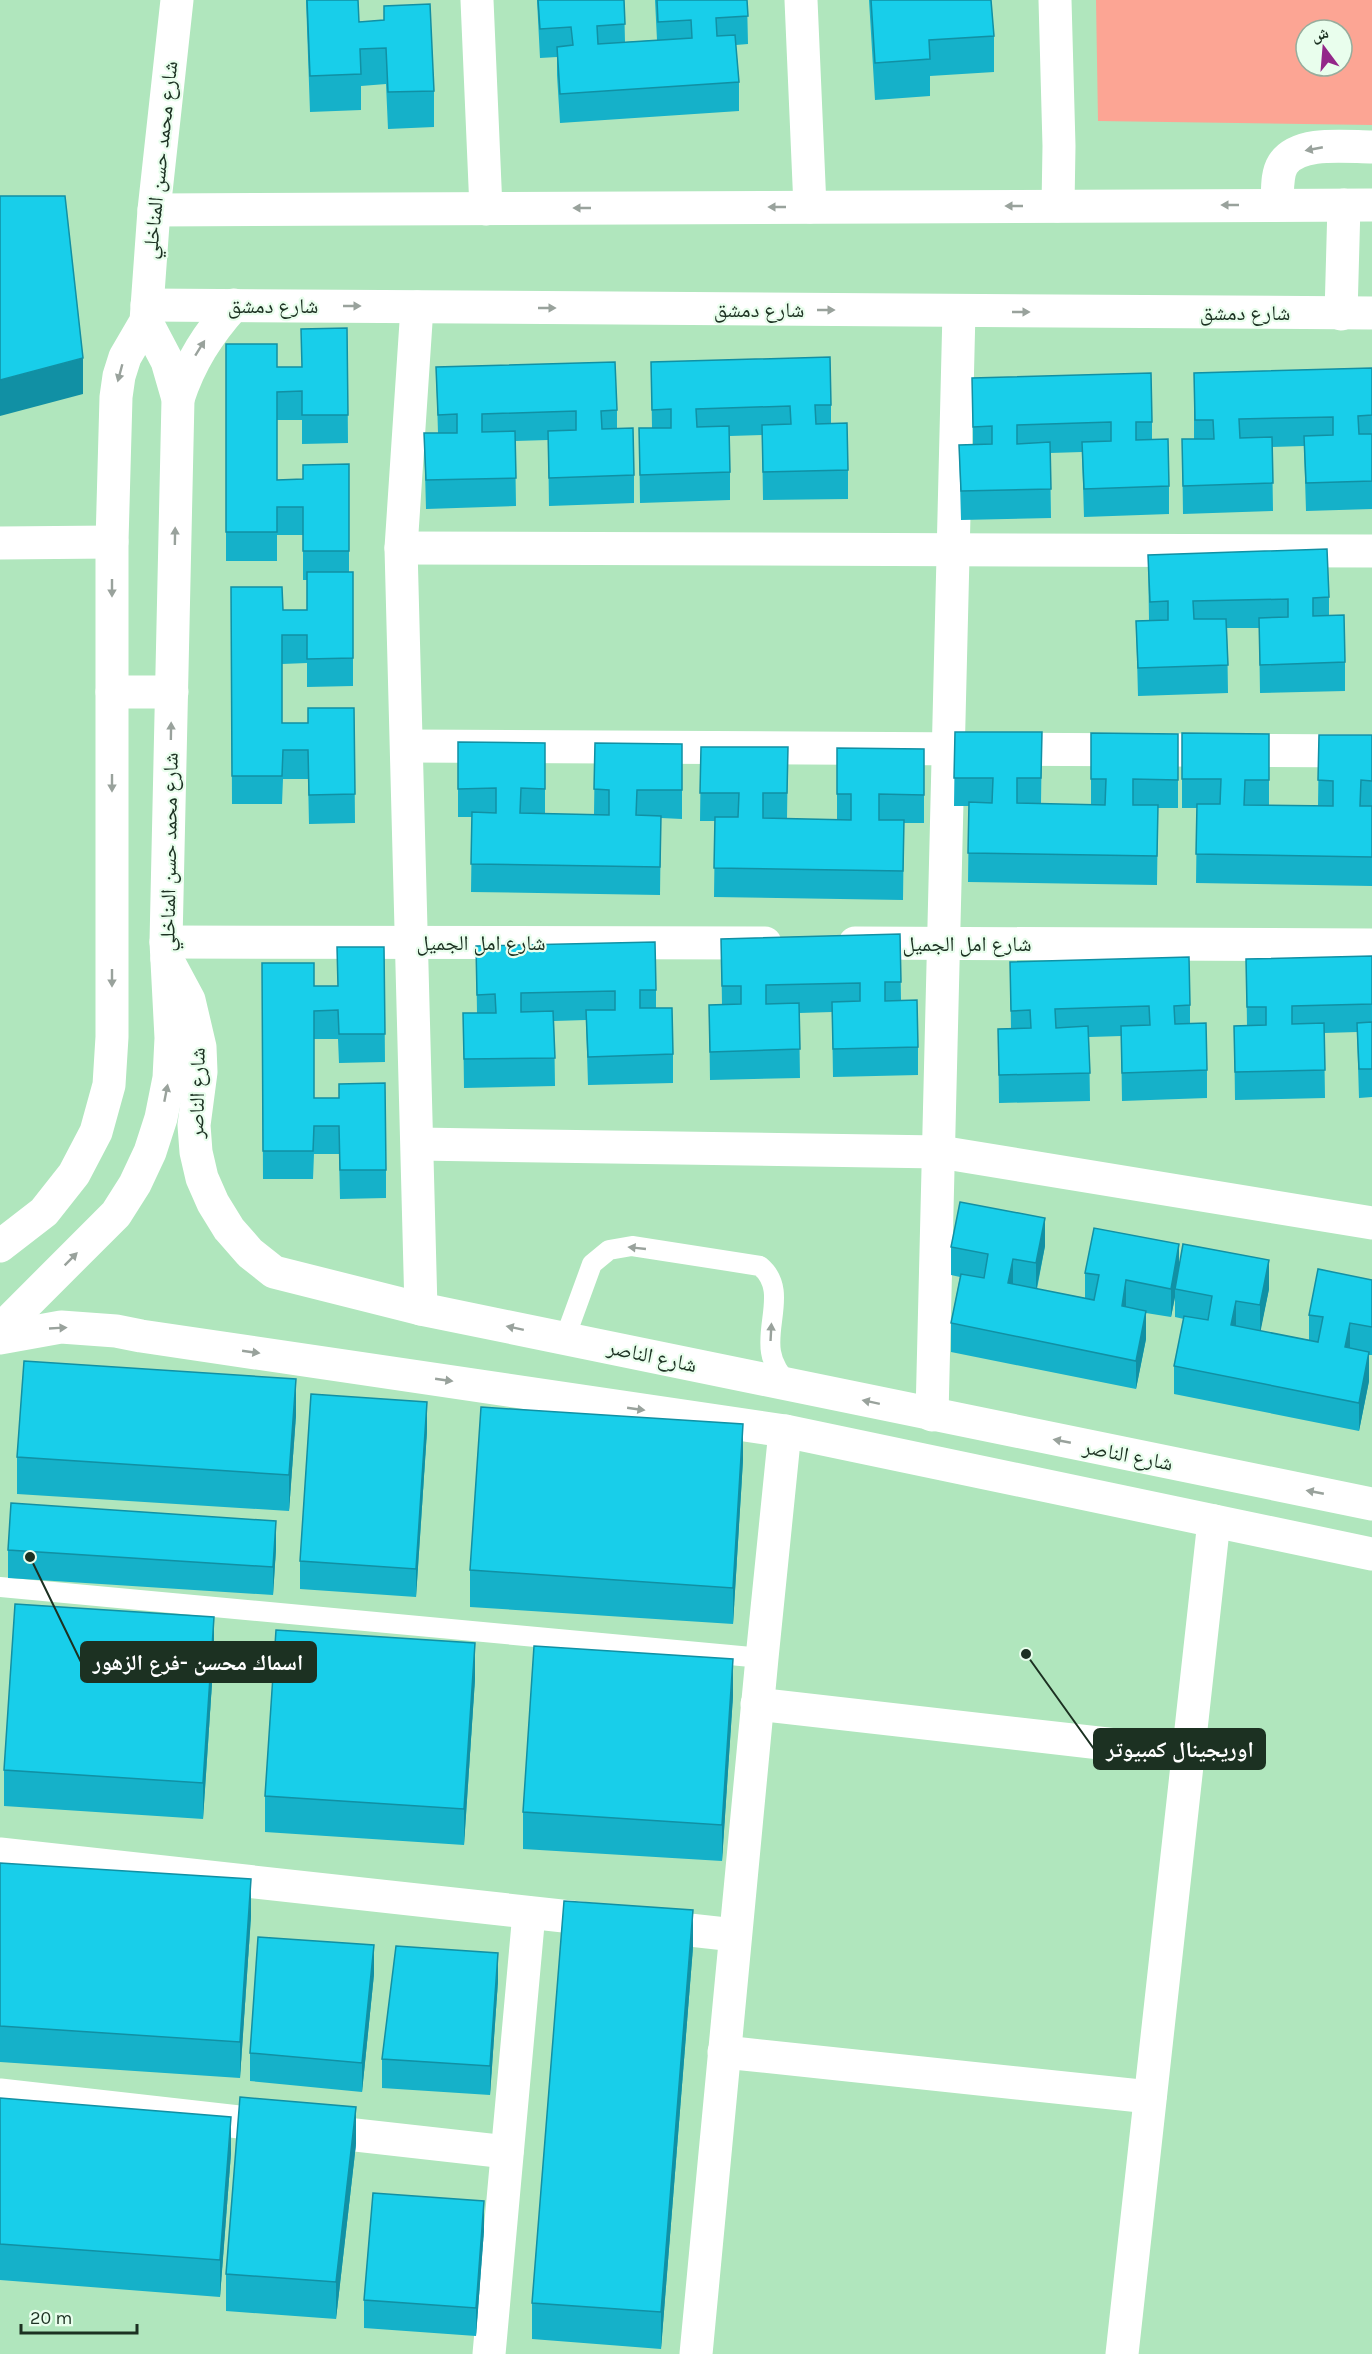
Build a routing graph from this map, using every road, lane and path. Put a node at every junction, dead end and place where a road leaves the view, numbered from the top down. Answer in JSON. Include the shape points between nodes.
{"nodes":[{"id":1,"x":177,"y":0,"type":"edge"},
{"id":2,"x":477,"y":0,"type":"edge"},
{"id":3,"x":801,"y":0,"type":"edge"},
{"id":4,"x":1055,"y":0,"type":"edge"},
{"id":5,"x":1372,"y":147,"type":"edge"},
{"id":6,"x":1277,"y":205,"type":"junction"},
{"id":7,"x":1358,"y":205,"type":"edge"},
{"id":8,"x":1058,"y":206,"type":"junction"},
{"id":9,"x":810,"y":207,"type":"junction"},
{"id":10,"x":486,"y":209,"type":"junction"},
{"id":11,"x":154,"y":210,"type":"junction"},
{"id":12,"x":234,"y":305,"type":"junction"},
{"id":13,"x":417,"y":307,"type":"junction"},
{"id":14,"x":959,"y":311,"type":"junction"},
{"id":15,"x":146,"y":313,"type":"junction"},
{"id":16,"x":1356,"y":314,"type":"edge"},
{"id":17,"x":178,"y":399,"type":"junction"},
{"id":18,"x":112,"y":542,"type":"junction"},
{"id":19,"x":0,"y":543,"type":"edge"},
{"id":20,"x":401,"y":548,"type":"junction"},
{"id":21,"x":954,"y":550,"type":"junction"},
{"id":22,"x":1372,"y":551,"type":"edge"},
{"id":23,"x":112,"y":692,"type":"junction"},
{"id":24,"x":172,"y":692,"type":"junction"},
{"id":25,"x":407,"y":746,"type":"junction"},
{"id":26,"x":949,"y":748,"type":"junction"},
{"id":27,"x":1372,"y":751,"type":"edge"},
{"id":28,"x":412,"y":942,"type":"junction"},
{"id":29,"x":791,"y":943,"type":"edge"},
{"id":30,"x":826,"y":943,"type":"edge"},
{"id":31,"x":944,"y":944,"type":"junction"},
{"id":32,"x":1372,"y":945,"type":"edge"},
{"id":33,"x":167,"y":950,"type":"junction"},
{"id":34,"x":418,"y":1144,"type":"junction"},
{"id":35,"x":940,"y":1152,"type":"junction"},
{"id":36,"x":1372,"y":1223,"type":"edge"},
{"id":37,"x":0,"y":1246,"type":"edge"},
{"id":38,"x":422,"y":1308,"type":"junction"},
{"id":39,"x":0,"y":1330,"type":"edge"},
{"id":40,"x":0,"y":1338,"type":"edge"},
{"id":41,"x":565,"y":1338,"type":"junction"},
{"id":42,"x":789,"y":1385,"type":"junction"},
{"id":43,"x":932,"y":1415,"type":"junction"},
{"id":44,"x":785,"y":1431,"type":"junction"},
{"id":45,"x":1372,"y":1504,"type":"edge"},
{"id":46,"x":1214,"y":1521,"type":"junction"},
{"id":47,"x":1372,"y":1554,"type":"edge"},
{"id":48,"x":0,"y":1587,"type":"edge"},
{"id":49,"x":762,"y":1658,"type":"junction"},
{"id":50,"x":757,"y":1704,"type":"junction"},
{"id":51,"x":1187,"y":1753,"type":"junction"},
{"id":52,"x":0,"y":1854,"type":"edge"},
{"id":53,"x":529,"y":1913,"type":"junction"},
{"id":54,"x":735,"y":1935,"type":"junction"},
{"id":55,"x":724,"y":2052,"type":"junction"},
{"id":56,"x":0,"y":2095,"type":"edge"},
{"id":57,"x":1150,"y":2097,"type":"junction"},
{"id":58,"x":507,"y":2152,"type":"junction"},
{"id":59,"x":489,"y":2354,"type":"edge"},
{"id":60,"x":696,"y":2354,"type":"edge"},
{"id":61,"x":1122,"y":2354,"type":"edge"}],
"edges":[{"from":1,"to":11,"type":"street","name":"شارع محمد حسن المناخلي"},
{"from":2,"to":10,"type":"street"},
{"from":3,"to":9,"type":"street"},
{"from":4,"to":8,"type":"street"},
{"from":5,"to":6,"type":"street","one_way":true,"via":[[1313,147],[1292,156],[1278,176]]},
{"from":6,"to":7,"type":"street"},
{"from":6,"to":8,"type":"street","one_way":true},
{"from":7,"to":16,"type":"street"},
{"from":8,"to":9,"type":"street","one_way":true},
{"from":9,"to":10,"type":"street","one_way":true},
{"from":10,"to":11,"type":"street"},
{"from":11,"to":15,"type":"street","name":"شارع محمد حسن المناخلي"},
{"from":12,"to":13,"type":"street","name":"شارع دمشق","one_way":true},
{"from":12,"to":15,"type":"street","name":"شارع دمشق"},
{"from":17,"to":12,"type":"street","one_way":true,"via":[[198,350]]},
{"from":13,"to":14,"type":"street","name":"شارع دمشق","one_way":true},
{"from":13,"to":20,"type":"street"},
{"from":14,"to":16,"type":"street","name":"شارع دمشق","one_way":true},
{"from":14,"to":21,"type":"street"},
{"from":15,"to":17,"type":"street","name":"شارع محمد حسن المناخلي"},
{"from":15,"to":18,"type":"street","name":"شارع محمد حسن المناخلي","one_way":true,"via":[[119,376]]},
{"from":24,"to":17,"type":"street","name":"شارع محمد حسن المناخلي","one_way":true},
{"from":18,"to":19,"type":"street"},
{"from":18,"to":23,"type":"street","name":"شارع محمد حسن المناخلي","one_way":true},
{"from":20,"to":21,"type":"street"},
{"from":20,"to":25,"type":"street"},
{"from":21,"to":22,"type":"street"},
{"from":21,"to":26,"type":"street"},
{"from":23,"to":24,"type":"street"},
{"from":23,"to":37,"type":"street","name":"شارع محمد حسن المناخلي","one_way":true,"via":[[109,1085],[96,1132],[74,1174],[44,1212]]},
{"from":33,"to":24,"type":"street","name":"شارع محمد حسن المناخلي","one_way":true},
{"from":25,"to":26,"type":"street"},
{"from":25,"to":28,"type":"street"},
{"from":26,"to":27,"type":"street"},
{"from":26,"to":31,"type":"street"},
{"from":28,"to":29,"type":"street","name":"شارع امل الجميل"},
{"from":28,"to":33,"type":"street","name":"شارع امل الجميل"},
{"from":28,"to":34,"type":"street"},
{"from":30,"to":31,"type":"street","name":"شارع امل الجميل"},
{"from":31,"to":32,"type":"street","name":"شارع امل الجميل"},
{"from":31,"to":35,"type":"street"},
{"from":33,"to":38,"type":"street","name":"شارع الناصر","via":[[189,1000],[200,1047],[194,1125],[196,1152],[202,1178],[229,1229],[274,1272]]},
{"from":39,"to":33,"type":"street","name":"شارع محمد حسن المناخلي","one_way":true,"via":[[116,1214],[150,1152],[169,1078]]},
{"from":34,"to":35,"type":"street"},
{"from":34,"to":38,"type":"street"},
{"from":35,"to":36,"type":"street"},
{"from":35,"to":43,"type":"street"},
{"from":41,"to":38,"type":"street","name":"شارع الناصر","one_way":true},
{"from":40,"to":44,"type":"street","one_way":true,"via":[[61,1327],[116,1331]]},
{"from":41,"to":42,"type":"street","name":"شارع الناصر"},
{"from":42,"to":41,"type":"lane","one_way":true,"via":[[771,1351],[774,1290],[771,1278],[760,1266],[632,1246],[609,1250],[592,1264]]},
{"from":43,"to":42,"type":"street","name":"شارع الناصر","one_way":true},
{"from":45,"to":43,"type":"street","name":"شارع الناصر","one_way":true},
{"from":44,"to":46,"type":"street"},
{"from":44,"to":49,"type":"street"},
{"from":46,"to":47,"type":"street"},
{"from":46,"to":51,"type":"street"},
{"from":48,"to":49,"type":"lane"},
{"from":49,"to":50,"type":"street"},
{"from":50,"to":51,"type":"street"},
{"from":50,"to":54,"type":"street"},
{"from":51,"to":57,"type":"street"},
{"from":52,"to":53,"type":"street"},
{"from":53,"to":54,"type":"street"},
{"from":53,"to":58,"type":"street"},
{"from":54,"to":55,"type":"street"},
{"from":55,"to":57,"type":"street"},
{"from":55,"to":60,"type":"street"},
{"from":56,"to":58,"type":"street"},
{"from":57,"to":61,"type":"street"},
{"from":58,"to":59,"type":"street"}]}
